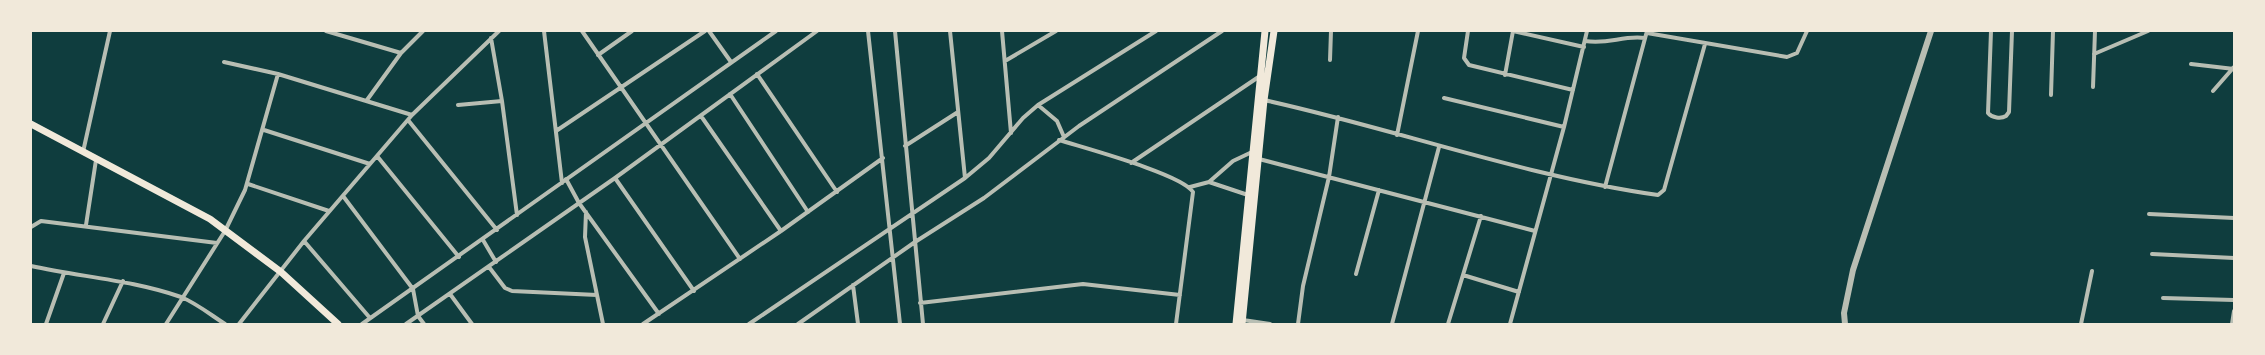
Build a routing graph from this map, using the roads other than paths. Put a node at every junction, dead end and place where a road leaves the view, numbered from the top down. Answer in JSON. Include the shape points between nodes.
{"nodes":[{"id":1,"x":110,"y":31,"type":"edge"},
{"id":2,"x":326,"y":31,"type":"edge"},
{"id":3,"x":422,"y":31,"type":"edge"},
{"id":4,"x":498,"y":31,"type":"edge"},
{"id":5,"x":544,"y":31,"type":"edge"},
{"id":6,"x":582,"y":31,"type":"edge"},
{"id":7,"x":632,"y":31,"type":"edge"},
{"id":8,"x":705,"y":31,"type":"edge"},
{"id":9,"x":709,"y":31,"type":"edge"},
{"id":10,"x":776,"y":31,"type":"edge"},
{"id":11,"x":817,"y":31,"type":"edge"},
{"id":12,"x":868,"y":31,"type":"edge"},
{"id":13,"x":895,"y":31,"type":"edge"},
{"id":14,"x":950,"y":31,"type":"edge"},
{"id":15,"x":1002,"y":31,"type":"edge"},
{"id":16,"x":1056,"y":31,"type":"edge"},
{"id":17,"x":1156,"y":31,"type":"edge"},
{"id":18,"x":1222,"y":31,"type":"edge"},
{"id":19,"x":1265,"y":31,"type":"edge"},
{"id":20,"x":1274,"y":31,"type":"edge"},
{"id":21,"x":1331,"y":31,"type":"edge"},
{"id":22,"x":1418,"y":31,"type":"edge"},
{"id":23,"x":1468,"y":31,"type":"edge"},
{"id":24,"x":1587,"y":31,"type":"edge"},
{"id":25,"x":1807,"y":31,"type":"edge"},
{"id":26,"x":1931,"y":31,"type":"edge"},
{"id":27,"x":1991,"y":31,"type":"edge"},
{"id":28,"x":2012,"y":31,"type":"edge"},
{"id":29,"x":2053,"y":31,"type":"edge"},
{"id":30,"x":2095,"y":31,"type":"edge"},
{"id":31,"x":2148,"y":31,"type":"edge"},
{"id":32,"x":1647,"y":32,"type":"edge"},
{"id":33,"x":2139,"y":32,"type":"edge"},
{"id":34,"x":491,"y":38,"type":"junction"},
{"id":35,"x":1645,"y":38,"type":"junction"},
{"id":36,"x":1585,"y":41,"type":"junction"},
{"id":37,"x":1705,"y":44,"type":"junction"},
{"id":38,"x":1584,"y":47,"type":"junction"},
{"id":39,"x":401,"y":53,"type":"junction"},
{"id":40,"x":2094,"y":54,"type":"junction"},
{"id":41,"x":598,"y":55,"type":"junction"},
{"id":42,"x":1330,"y":60,"type":"dead end"},
{"id":43,"x":1005,"y":61,"type":"junction"},
{"id":44,"x":224,"y":62,"type":"dead end"},
{"id":45,"x":731,"y":62,"type":"junction"},
{"id":46,"x":2191,"y":64,"type":"dead end"},
{"id":47,"x":2234,"y":68,"type":"edge"},
{"id":48,"x":278,"y":74,"type":"junction"},
{"id":49,"x":757,"y":74,"type":"junction"},
{"id":50,"x":1261,"y":75,"type":"junction"},
{"id":51,"x":1505,"y":75,"type":"junction"},
{"id":52,"x":2093,"y":87,"type":"dead end"},
{"id":53,"x":621,"y":89,"type":"junction"},
{"id":54,"x":1573,"y":90,"type":"junction"},
{"id":55,"x":2213,"y":91,"type":"dead end"},
{"id":56,"x":730,"y":94,"type":"junction"},
{"id":57,"x":2051,"y":95,"type":"dead end"},
{"id":58,"x":1444,"y":98,"type":"dead end"},
{"id":59,"x":367,"y":100,"type":"junction"},
{"id":60,"x":1264,"y":100,"type":"junction"},
{"id":61,"x":502,"y":101,"type":"junction"},
{"id":62,"x":458,"y":105,"type":"dead end"},
{"id":63,"x":1038,"y":105,"type":"junction"},
{"id":64,"x":958,"y":112,"type":"junction"},
{"id":65,"x":412,"y":115,"type":"junction"},
{"id":66,"x":701,"y":116,"type":"junction"},
{"id":67,"x":1338,"y":117,"type":"junction"},
{"id":68,"x":408,"y":120,"type":"junction"},
{"id":69,"x":644,"y":122,"type":"junction"},
{"id":70,"x":31,"y":124,"type":"edge"},
{"id":71,"x":1564,"y":127,"type":"junction"},
{"id":72,"x":264,"y":130,"type":"junction"},
{"id":73,"x":556,"y":131,"type":"junction"},
{"id":74,"x":1010,"y":133,"type":"junction"},
{"id":75,"x":1397,"y":135,"type":"junction"},
{"id":76,"x":1064,"y":137,"type":"junction"},
{"id":77,"x":1059,"y":140,"type":"junction"},
{"id":78,"x":660,"y":145,"type":"junction"},
{"id":79,"x":905,"y":146,"type":"junction"},
{"id":80,"x":1439,"y":147,"type":"junction"},
{"id":81,"x":83,"y":152,"type":"junction"},
{"id":82,"x":1252,"y":152,"type":"junction"},
{"id":83,"x":377,"y":156,"type":"junction"},
{"id":84,"x":883,"y":158,"type":"junction"},
{"id":85,"x":1259,"y":159,"type":"junction"},
{"id":86,"x":96,"y":160,"type":"junction"},
{"id":87,"x":1131,"y":163,"type":"junction"},
{"id":88,"x":370,"y":164,"type":"junction"},
{"id":89,"x":1550,"y":175,"type":"junction"},
{"id":90,"x":1329,"y":177,"type":"junction"},
{"id":91,"x":614,"y":178,"type":"junction"},
{"id":92,"x":965,"y":178,"type":"junction"},
{"id":93,"x":566,"y":179,"type":"junction"},
{"id":94,"x":562,"y":182,"type":"junction"},
{"id":95,"x":1209,"y":182,"type":"junction"},
{"id":96,"x":248,"y":184,"type":"junction"},
{"id":97,"x":1190,"y":187,"type":"junction"},
{"id":98,"x":1605,"y":187,"type":"junction"},
{"id":99,"x":1379,"y":190,"type":"junction"},
{"id":100,"x":837,"y":192,"type":"junction"},
{"id":101,"x":1248,"y":195,"type":"junction"},
{"id":102,"x":343,"y":196,"type":"junction"},
{"id":103,"x":1425,"y":201,"type":"junction"},
{"id":104,"x":579,"y":203,"type":"junction"},
{"id":105,"x":329,"y":211,"type":"junction"},
{"id":106,"x":586,"y":212,"type":"junction"},
{"id":107,"x":808,"y":212,"type":"junction"},
{"id":108,"x":2149,"y":214,"type":"dead end"},
{"id":109,"x":517,"y":215,"type":"junction"},
{"id":110,"x":912,"y":216,"type":"junction"},
{"id":111,"x":1481,"y":216,"type":"junction"},
{"id":112,"x":2234,"y":218,"type":"edge"},
{"id":113,"x":86,"y":225,"type":"junction"},
{"id":114,"x":31,"y":227,"type":"edge"},
{"id":115,"x":225,"y":230,"type":"junction"},
{"id":116,"x":497,"y":230,"type":"junction"},
{"id":117,"x":890,"y":230,"type":"junction"},
{"id":118,"x":781,"y":231,"type":"junction"},
{"id":119,"x":1534,"y":231,"type":"junction"},
{"id":120,"x":482,"y":240,"type":"junction"},
{"id":121,"x":304,"y":241,"type":"junction"},
{"id":122,"x":915,"y":242,"type":"junction"},
{"id":123,"x":217,"y":243,"type":"junction"},
{"id":124,"x":2152,"y":254,"type":"dead end"},
{"id":125,"x":459,"y":256,"type":"junction"},
{"id":126,"x":740,"y":258,"type":"junction"},
{"id":127,"x":894,"y":258,"type":"junction"},
{"id":128,"x":2234,"y":258,"type":"edge"},
{"id":129,"x":496,"y":262,"type":"junction"},
{"id":130,"x":31,"y":266,"type":"edge"},
{"id":131,"x":489,"y":267,"type":"junction"},
{"id":132,"x":2092,"y":271,"type":"dead end"},
{"id":133,"x":281,"y":272,"type":"junction"},
{"id":134,"x":64,"y":273,"type":"junction"},
{"id":135,"x":1356,"y":274,"type":"dead end"},
{"id":136,"x":1463,"y":275,"type":"junction"},
{"id":137,"x":123,"y":282,"type":"junction"},
{"id":138,"x":853,"y":286,"type":"junction"},
{"id":139,"x":413,"y":289,"type":"junction"},
{"id":140,"x":694,"y":291,"type":"junction"},
{"id":141,"x":1519,"y":292,"type":"junction"},
{"id":142,"x":450,"y":294,"type":"junction"},
{"id":143,"x":597,"y":295,"type":"junction"},
{"id":144,"x":1180,"y":295,"type":"junction"},
{"id":145,"x":182,"y":298,"type":"junction"},
{"id":146,"x":2163,"y":298,"type":"dead end"},
{"id":147,"x":2234,"y":300,"type":"edge"},
{"id":148,"x":920,"y":303,"type":"junction"},
{"id":149,"x":2234,"y":311,"type":"edge"},
{"id":150,"x":659,"y":314,"type":"junction"},
{"id":151,"x":418,"y":316,"type":"junction"},
{"id":152,"x":370,"y":318,"type":"junction"},
{"id":153,"x":1242,"y":322,"type":"edge"},
{"id":154,"x":46,"y":324,"type":"edge"},
{"id":155,"x":103,"y":324,"type":"edge"},
{"id":156,"x":166,"y":324,"type":"edge"},
{"id":157,"x":225,"y":324,"type":"edge"},
{"id":158,"x":239,"y":324,"type":"edge"},
{"id":159,"x":338,"y":324,"type":"edge"},
{"id":160,"x":362,"y":324,"type":"edge"},
{"id":161,"x":406,"y":324,"type":"edge"},
{"id":162,"x":424,"y":324,"type":"edge"},
{"id":163,"x":472,"y":324,"type":"edge"},
{"id":164,"x":603,"y":324,"type":"edge"},
{"id":165,"x":643,"y":324,"type":"edge"},
{"id":166,"x":749,"y":324,"type":"edge"},
{"id":167,"x":798,"y":324,"type":"edge"},
{"id":168,"x":858,"y":324,"type":"edge"},
{"id":169,"x":900,"y":324,"type":"edge"},
{"id":170,"x":923,"y":324,"type":"edge"},
{"id":171,"x":1176,"y":324,"type":"edge"},
{"id":172,"x":1236,"y":324,"type":"edge"},
{"id":173,"x":1270,"y":324,"type":"edge"},
{"id":174,"x":1298,"y":324,"type":"edge"},
{"id":175,"x":1392,"y":324,"type":"edge"},
{"id":176,"x":1448,"y":324,"type":"edge"},
{"id":177,"x":1510,"y":324,"type":"edge"},
{"id":178,"x":1845,"y":324,"type":"edge"},
{"id":179,"x":2081,"y":324,"type":"edge"},
{"id":180,"x":2232,"y":324,"type":"edge"}],
"edges":[{"from":1,"to":81,"type":"street"},
{"from":2,"to":39,"type":"street"},
{"from":3,"to":39,"type":"street"},
{"from":4,"to":34,"type":"street"},
{"from":5,"to":73,"type":"street"},
{"from":6,"to":41,"type":"street"},
{"from":7,"to":41,"type":"street"},
{"from":8,"to":53,"type":"street"},
{"from":9,"to":45,"type":"street"},
{"from":10,"to":45,"type":"street"},
{"from":11,"to":49,"type":"street"},
{"from":12,"to":84,"type":"street"},
{"from":13,"to":79,"type":"street"},
{"from":14,"to":64,"type":"street"},
{"from":15,"to":43,"type":"street"},
{"from":16,"to":43,"type":"street"},
{"from":17,"to":63,"type":"street"},
{"from":18,"to":76,"type":"street"},
{"from":19,"to":50,"type":"main road"},
{"from":20,"to":60,"type":"main road"},
{"from":21,"to":42,"type":"street"},
{"from":22,"to":75,"type":"street"},
{"from":23,"to":51,"type":"street","via":[[1464,58],[1466,64]]},
{"from":24,"to":36,"type":"street"},
{"from":25,"to":37,"type":"street","via":[[1800,49],[1791,57]]},
{"from":26,"to":178,"type":"street","via":[[1853,270],[1844,313]]},
{"from":27,"to":28,"type":"street","via":[[1988,113],[1999,118],[2009,112]]},
{"from":29,"to":57,"type":"street"},
{"from":30,"to":40,"type":"street"},
{"from":31,"to":33,"type":"street"},
{"from":32,"to":35,"type":"street"},
{"from":32,"to":37,"type":"street"},
{"from":33,"to":40,"type":"street"},
{"from":34,"to":61,"type":"street"},
{"from":34,"to":65,"type":"street"},
{"from":35,"to":36,"type":"street","via":[[1628,37],[1603,43]]},
{"from":35,"to":98,"type":"street"},
{"from":36,"to":38,"type":"street"},
{"from":37,"to":98,"type":"street","via":[[1663,192],[1658,195]]},
{"from":38,"to":51,"type":"street","via":[[1513,31]]},
{"from":38,"to":54,"type":"street"},
{"from":39,"to":59,"type":"street"},
{"from":40,"to":52,"type":"street"},
{"from":41,"to":53,"type":"street"},
{"from":43,"to":74,"type":"street"},
{"from":44,"to":48,"type":"street"},
{"from":45,"to":69,"type":"street"},
{"from":46,"to":47,"type":"street"},
{"from":47,"to":55,"type":"street"},
{"from":48,"to":59,"type":"street"},
{"from":48,"to":72,"type":"street"},
{"from":49,"to":56,"type":"street"},
{"from":49,"to":100,"type":"street"},
{"from":50,"to":82,"type":"main road"},
{"from":50,"to":87,"type":"street"},
{"from":51,"to":54,"type":"street"},
{"from":53,"to":69,"type":"street"},
{"from":53,"to":73,"type":"street"},
{"from":54,"to":71,"type":"street"},
{"from":56,"to":66,"type":"street"},
{"from":56,"to":107,"type":"street"},
{"from":58,"to":71,"type":"street"},
{"from":59,"to":65,"type":"street"},
{"from":60,"to":67,"type":"street"},
{"from":60,"to":85,"type":"main road"},
{"from":61,"to":62,"type":"street"},
{"from":61,"to":109,"type":"street"},
{"from":63,"to":74,"type":"street"},
{"from":63,"to":76,"type":"street","via":[[1057,121]]},
{"from":64,"to":79,"type":"street"},
{"from":64,"to":92,"type":"street"},
{"from":65,"to":68,"type":"street"},
{"from":66,"to":78,"type":"street"},
{"from":66,"to":118,"type":"street"},
{"from":67,"to":75,"type":"street"},
{"from":67,"to":90,"type":"street"},
{"from":68,"to":83,"type":"street"},
{"from":68,"to":116,"type":"street"},
{"from":69,"to":78,"type":"street"},
{"from":69,"to":93,"type":"street"},
{"from":70,"to":81,"type":"main road"},
{"from":71,"to":89,"type":"street"},
{"from":72,"to":88,"type":"street"},
{"from":72,"to":96,"type":"street"},
{"from":73,"to":94,"type":"street"},
{"from":74,"to":92,"type":"street","via":[[988,158]]},
{"from":75,"to":80,"type":"street"},
{"from":76,"to":77,"type":"street"},
{"from":77,"to":87,"type":"street"},
{"from":77,"to":122,"type":"street","via":[[984,198]]},
{"from":78,"to":91,"type":"street"},
{"from":78,"to":126,"type":"street"},
{"from":79,"to":110,"type":"street"},
{"from":80,"to":89,"type":"street"},
{"from":80,"to":103,"type":"street"},
{"from":81,"to":86,"type":"main road"},
{"from":82,"to":95,"type":"street","via":[[1233,161]]},
{"from":82,"to":101,"type":"main road"},
{"from":83,"to":88,"type":"street"},
{"from":83,"to":125,"type":"street"},
{"from":84,"to":100,"type":"street"},
{"from":84,"to":117,"type":"street"},
{"from":85,"to":90,"type":"street"},
{"from":85,"to":153,"type":"main road"},
{"from":86,"to":113,"type":"street"},
{"from":86,"to":115,"type":"main road","via":[[210,219]]},
{"from":87,"to":97,"type":"street"},
{"from":88,"to":102,"type":"street"},
{"from":89,"to":98,"type":"street"},
{"from":89,"to":119,"type":"street"},
{"from":90,"to":99,"type":"street"},
{"from":90,"to":174,"type":"street"},
{"from":91,"to":104,"type":"street"},
{"from":91,"to":140,"type":"street"},
{"from":92,"to":110,"type":"street"},
{"from":93,"to":94,"type":"street"},
{"from":93,"to":104,"type":"street"},
{"from":94,"to":109,"type":"street"},
{"from":95,"to":97,"type":"street"},
{"from":95,"to":101,"type":"street"},
{"from":96,"to":105,"type":"street"},
{"from":96,"to":115,"type":"street"},
{"from":97,"to":144,"type":"street","via":[[1194,197]]},
{"from":99,"to":103,"type":"street"},
{"from":99,"to":135,"type":"street"},
{"from":100,"to":107,"type":"street"},
{"from":101,"to":172,"type":"main road"},
{"from":102,"to":105,"type":"street"},
{"from":102,"to":139,"type":"street"},
{"from":103,"to":111,"type":"street"},
{"from":103,"to":175,"type":"street"},
{"from":104,"to":106,"type":"street"},
{"from":104,"to":129,"type":"street"},
{"from":105,"to":121,"type":"street"},
{"from":106,"to":143,"type":"street","via":[[584,232]]},
{"from":106,"to":150,"type":"street"},
{"from":107,"to":118,"type":"street"},
{"from":108,"to":112,"type":"street"},
{"from":109,"to":116,"type":"street"},
{"from":110,"to":117,"type":"street"},
{"from":110,"to":122,"type":"street"},
{"from":111,"to":119,"type":"street"},
{"from":111,"to":136,"type":"street"},
{"from":113,"to":114,"type":"street","via":[[41,220]]},
{"from":113,"to":123,"type":"street"},
{"from":115,"to":123,"type":"street"},
{"from":115,"to":133,"type":"main road"},
{"from":116,"to":120,"type":"street"},
{"from":117,"to":127,"type":"street"},
{"from":117,"to":166,"type":"street"},
{"from":118,"to":126,"type":"street"},
{"from":119,"to":141,"type":"street"},
{"from":120,"to":125,"type":"street"},
{"from":120,"to":129,"type":"street"},
{"from":121,"to":133,"type":"street"},
{"from":121,"to":152,"type":"street"},
{"from":122,"to":127,"type":"street"},
{"from":122,"to":148,"type":"street"},
{"from":123,"to":145,"type":"street"},
{"from":124,"to":128,"type":"street"},
{"from":125,"to":139,"type":"street"},
{"from":126,"to":140,"type":"street"},
{"from":127,"to":138,"type":"street"},
{"from":127,"to":169,"type":"street"},
{"from":129,"to":131,"type":"street"},
{"from":130,"to":134,"type":"street"},
{"from":131,"to":142,"type":"street"},
{"from":131,"to":143,"type":"street","via":[[505,288],[512,292]]},
{"from":132,"to":179,"type":"street"},
{"from":133,"to":158,"type":"street"},
{"from":133,"to":159,"type":"main road"},
{"from":134,"to":137,"type":"street"},
{"from":134,"to":154,"type":"street"},
{"from":136,"to":141,"type":"street"},
{"from":136,"to":176,"type":"street"},
{"from":137,"to":145,"type":"street"},
{"from":137,"to":155,"type":"street"},
{"from":138,"to":167,"type":"street"},
{"from":138,"to":168,"type":"street"},
{"from":139,"to":151,"type":"street"},
{"from":139,"to":152,"type":"street"},
{"from":140,"to":150,"type":"street"},
{"from":141,"to":177,"type":"street"},
{"from":142,"to":151,"type":"street"},
{"from":142,"to":163,"type":"street"},
{"from":143,"to":164,"type":"street"},
{"from":144,"to":148,"type":"street","via":[[1083,284]]},
{"from":144,"to":171,"type":"street"},
{"from":145,"to":156,"type":"street"},
{"from":145,"to":157,"type":"street"},
{"from":146,"to":147,"type":"street"},
{"from":148,"to":170,"type":"street"},
{"from":149,"to":180,"type":"street"},
{"from":150,"to":165,"type":"street"},
{"from":151,"to":161,"type":"street"},
{"from":151,"to":162,"type":"street"},
{"from":152,"to":160,"type":"street"},
{"from":153,"to":173,"type":"street"}]}
